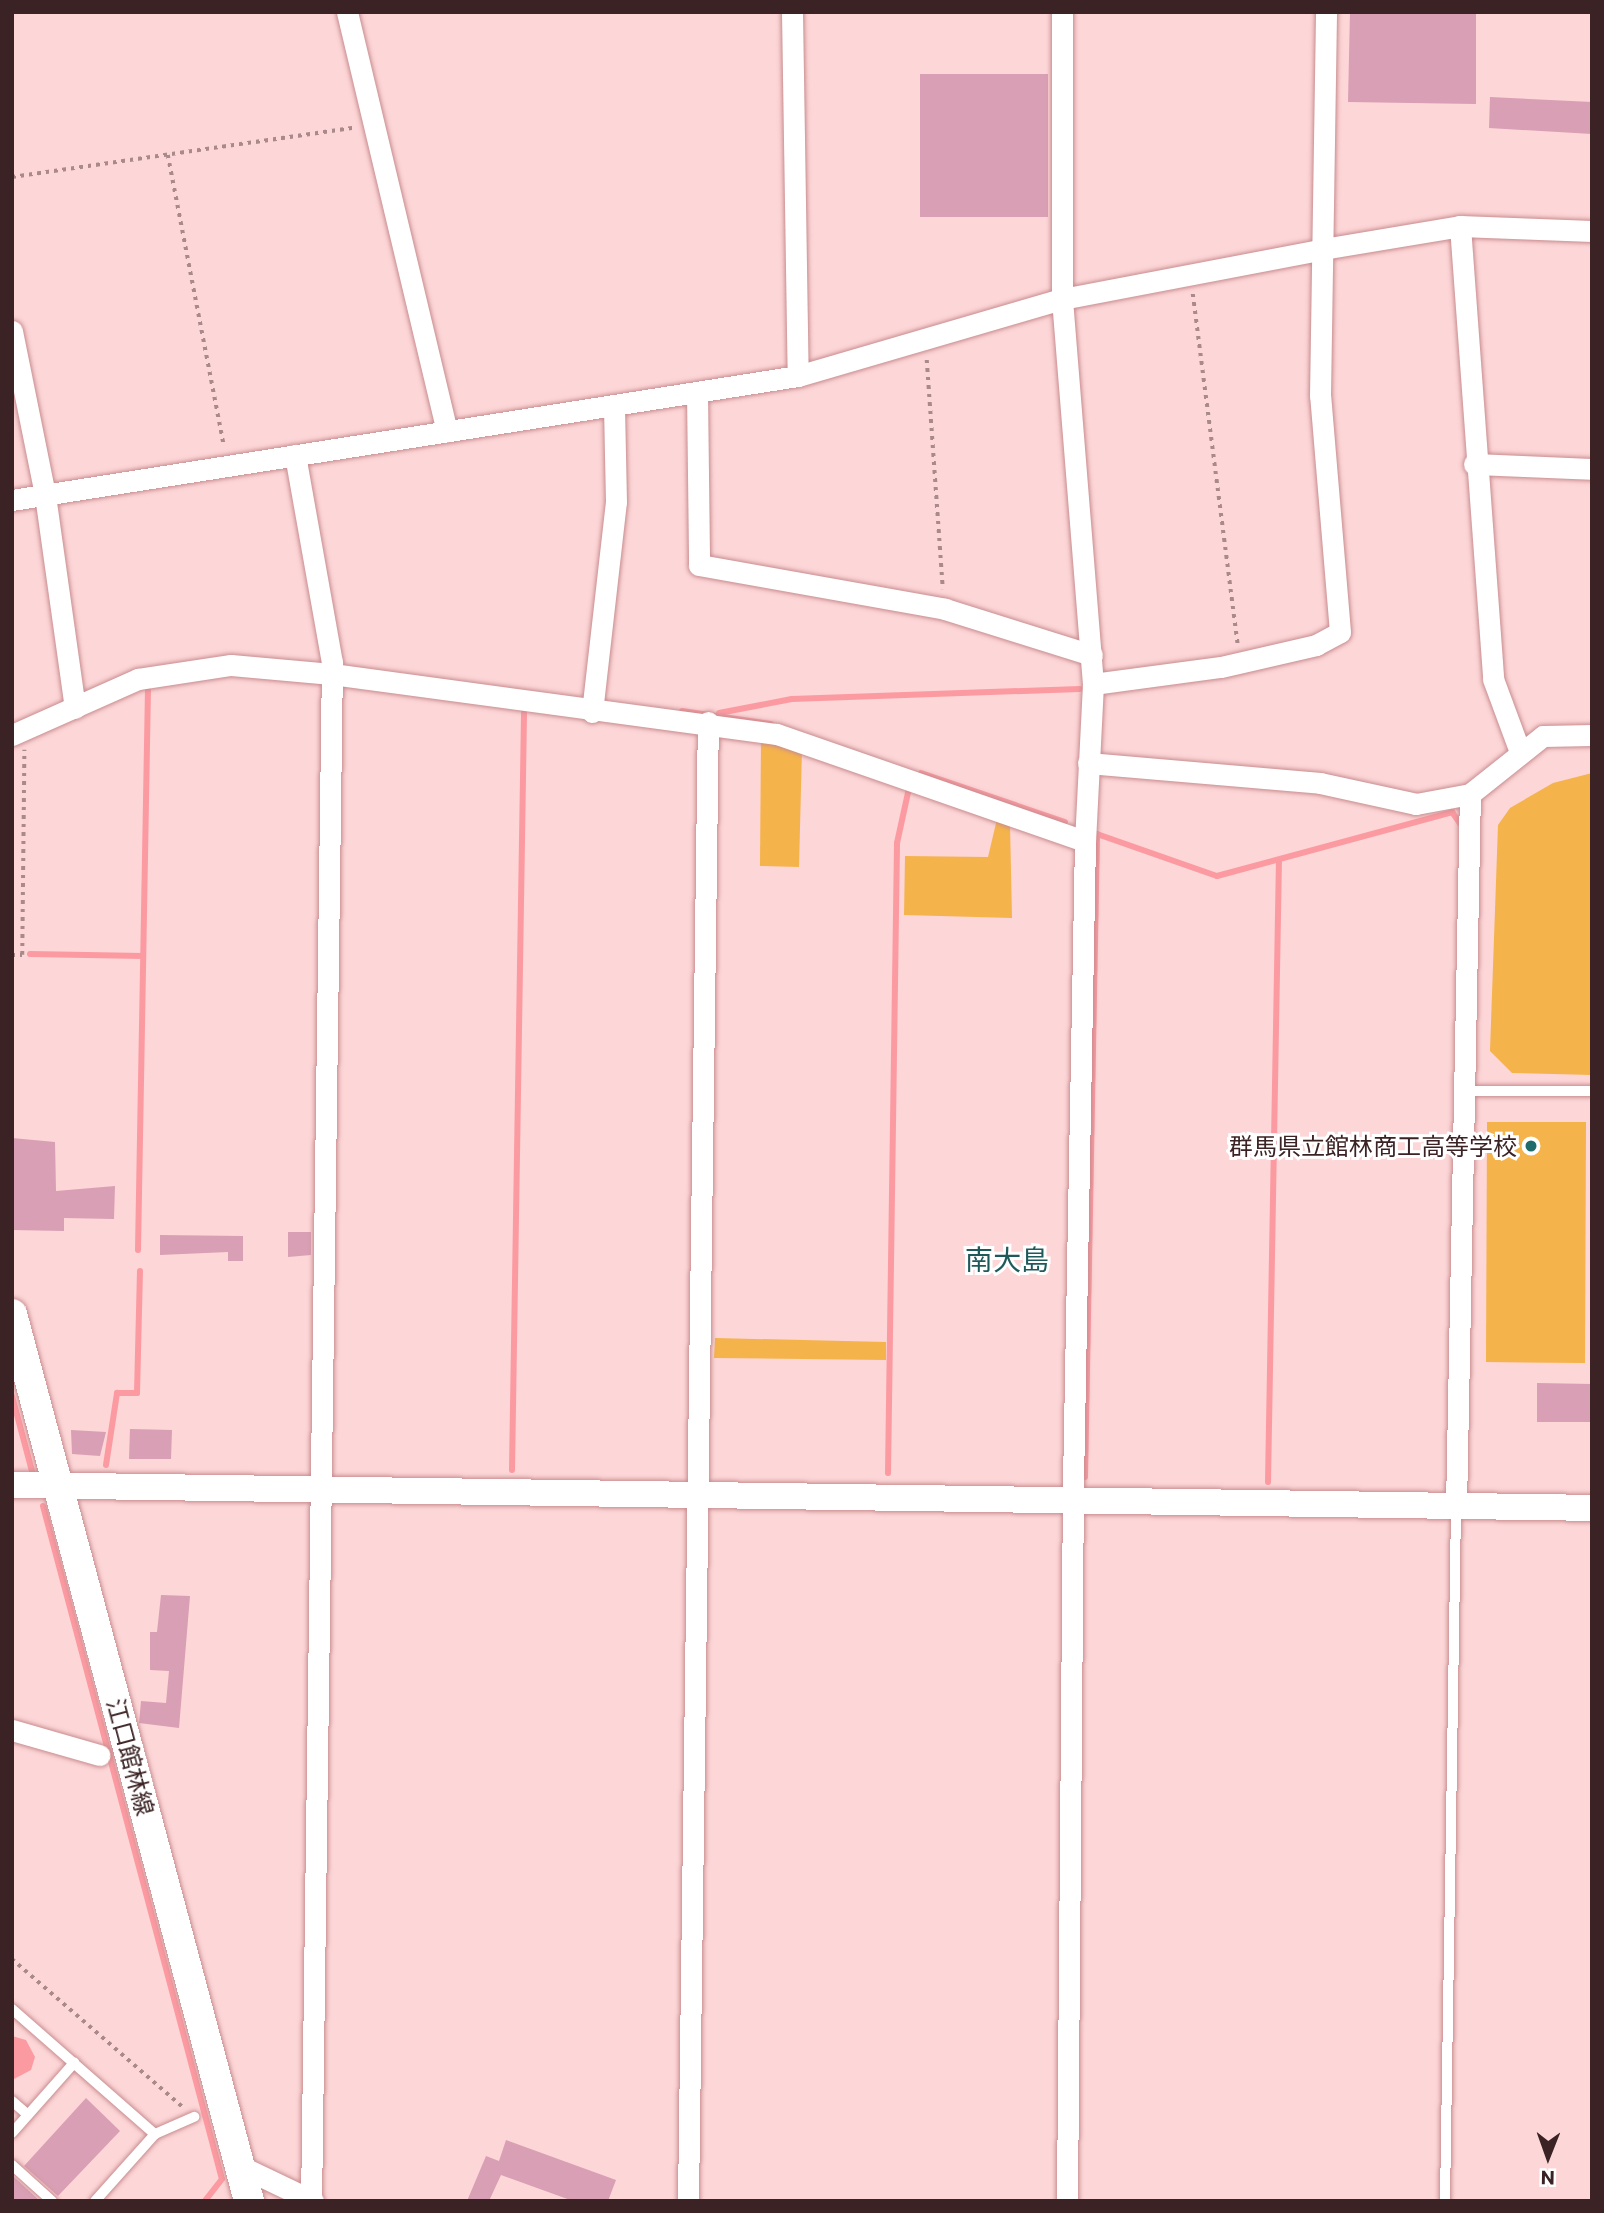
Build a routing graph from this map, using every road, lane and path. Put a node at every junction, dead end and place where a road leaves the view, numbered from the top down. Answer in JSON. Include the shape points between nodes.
{"nodes":[{"id":1,"x":347,"y":12,"type":"edge"},
{"id":2,"x":792,"y":12,"type":"edge"},
{"id":3,"x":1062,"y":12,"type":"edge"},
{"id":4,"x":1326,"y":12,"type":"edge"},
{"id":5,"x":377,"y":125,"type":"junction"},
{"id":6,"x":168,"y":155,"type":"junction"},
{"id":7,"x":12,"y":177,"type":"edge"},
{"id":8,"x":1460,"y":226,"type":"junction"},
{"id":9,"x":1592,"y":231,"type":"edge"},
{"id":10,"x":1323,"y":249,"type":"junction"},
{"id":11,"x":1190,"y":275,"type":"junction"},
{"id":12,"x":1062,"y":299,"type":"junction"},
{"id":13,"x":12,"y":331,"type":"edge"},
{"id":14,"x":926,"y":339,"type":"junction"},
{"id":15,"x":798,"y":376,"type":"junction"},
{"id":16,"x":697,"y":392,"type":"junction"},
{"id":17,"x":614,"y":407,"type":"junction"},
{"id":18,"x":447,"y":431,"type":"junction"},
{"id":19,"x":295,"y":455,"type":"junction"},
{"id":20,"x":1474,"y":464,"type":"junction"},
{"id":21,"x":228,"y":466,"type":"junction"},
{"id":22,"x":1592,"y":469,"type":"edge"},
{"id":23,"x":45,"y":495,"type":"junction"},
{"id":24,"x":12,"y":500,"type":"edge"},
{"id":25,"x":944,"y":609,"type":"junction"},
{"id":26,"x":1092,"y":655,"type":"junction"},
{"id":27,"x":1240,"y":662,"type":"junction"},
{"id":28,"x":332,"y":674,"type":"junction"},
{"id":29,"x":1093,"y":684,"type":"junction"},
{"id":30,"x":75,"y":708,"type":"junction"},
{"id":31,"x":592,"y":712,"type":"junction"},
{"id":32,"x":708,"y":722,"type":"junction"},
{"id":33,"x":18,"y":733,"type":"edge"},
{"id":34,"x":1592,"y":735,"type":"edge"},
{"id":35,"x":1520,"y":752,"type":"junction"},
{"id":36,"x":1088,"y":763,"type":"junction"},
{"id":37,"x":1469,"y":794,"type":"junction"},
{"id":38,"x":1085,"y":841,"type":"junction"},
{"id":39,"x":12,"y":955,"type":"edge"},
{"id":40,"x":1466,"y":1091,"type":"junction"},
{"id":41,"x":1592,"y":1091,"type":"edge"},
{"id":42,"x":12,"y":1314,"type":"edge"},
{"id":43,"x":12,"y":1485,"type":"edge"},
{"id":44,"x":59,"y":1486,"type":"junction"},
{"id":45,"x":320,"y":1489,"type":"junction"},
{"id":46,"x":696,"y":1495,"type":"junction"},
{"id":47,"x":1073,"y":1498,"type":"junction"},
{"id":48,"x":1456,"y":1507,"type":"junction"},
{"id":49,"x":1592,"y":1508,"type":"edge"},
{"id":50,"x":12,"y":1730,"type":"edge"},
{"id":51,"x":99,"y":1755,"type":"dead end"},
{"id":52,"x":12,"y":1959,"type":"edge"},
{"id":53,"x":12,"y":2009,"type":"edge"},
{"id":54,"x":74,"y":2063,"type":"junction"},
{"id":55,"x":12,"y":2101,"type":"edge"},
{"id":56,"x":28,"y":2115,"type":"junction"},
{"id":57,"x":194,"y":2117,"type":"joint"},
{"id":58,"x":12,"y":2133,"type":"edge"},
{"id":59,"x":155,"y":2134,"type":"junction"},
{"id":60,"x":12,"y":2165,"type":"edge"},
{"id":61,"x":240,"y":2166,"type":"junction"},
{"id":62,"x":312,"y":2200,"type":"edge"},
{"id":63,"x":51,"y":2201,"type":"edge"},
{"id":64,"x":95,"y":2201,"type":"edge"},
{"id":65,"x":250,"y":2201,"type":"edge"},
{"id":66,"x":688,"y":2201,"type":"edge"},
{"id":67,"x":1067,"y":2201,"type":"edge"},
{"id":68,"x":1445,"y":2201,"type":"edge"}],
"edges":[{"from":1,"to":5,"type":"street"},
{"from":2,"to":15,"type":"street"},
{"from":3,"to":12,"type":"street"},
{"from":4,"to":10,"type":"street"},
{"from":5,"to":6,"type":"path"},
{"from":5,"to":18,"type":"street"},
{"from":6,"to":7,"type":"path"},
{"from":6,"to":21,"type":"path"},
{"from":8,"to":9,"type":"street"},
{"from":8,"to":10,"type":"street"},
{"from":8,"to":20,"type":"street"},
{"from":10,"to":11,"type":"street"},
{"from":10,"to":27,"type":"street","via":[[1320,396],[1340,632],[1316,645]]},
{"from":11,"to":12,"type":"street"},
{"from":11,"to":27,"type":"path"},
{"from":12,"to":14,"type":"street"},
{"from":12,"to":26,"type":"street"},
{"from":13,"to":23,"type":"street"},
{"from":14,"to":15,"type":"street"},
{"from":14,"to":25,"type":"path"},
{"from":15,"to":16,"type":"street"},
{"from":16,"to":17,"type":"street"},
{"from":16,"to":25,"type":"street","via":[[699,565]]},
{"from":17,"to":18,"type":"street"},
{"from":17,"to":31,"type":"street","via":[[616,502]]},
{"from":18,"to":19,"type":"street"},
{"from":19,"to":21,"type":"street"},
{"from":19,"to":28,"type":"street"},
{"from":20,"to":22,"type":"street"},
{"from":20,"to":35,"type":"street","via":[[1493,679]]},
{"from":21,"to":23,"type":"street"},
{"from":23,"to":24,"type":"street"},
{"from":23,"to":30,"type":"street"},
{"from":25,"to":26,"type":"street"},
{"from":26,"to":29,"type":"street"},
{"from":27,"to":29,"type":"street"},
{"from":28,"to":30,"type":"street","via":[[231,665],[138,679]]},
{"from":28,"to":31,"type":"street"},
{"from":28,"to":45,"type":"street"},
{"from":29,"to":36,"type":"street"},
{"from":30,"to":33,"type":"street"},
{"from":31,"to":32,"type":"street"},
{"from":32,"to":38,"type":"street","via":[[777,734]]},
{"from":32,"to":46,"type":"street"},
{"from":33,"to":39,"type":"path","via":[[23,955]]},
{"from":34,"to":35,"type":"street","via":[[1543,736]]},
{"from":35,"to":37,"type":"street"},
{"from":36,"to":37,"type":"street","via":[[1320,783],[1416,804]]},
{"from":36,"to":38,"type":"street"},
{"from":37,"to":40,"type":"street"},
{"from":38,"to":47,"type":"street"},
{"from":40,"to":41,"type":"lane"},
{"from":40,"to":48,"type":"street"},
{"from":42,"to":44,"type":"main road","name":"江口館林線"},
{"from":43,"to":44,"type":"street"},
{"from":44,"to":45,"type":"street"},
{"from":44,"to":61,"type":"main road","name":"江口館林線"},
{"from":45,"to":46,"type":"street"},
{"from":45,"to":62,"type":"street"},
{"from":46,"to":47,"type":"street"},
{"from":46,"to":66,"type":"street"},
{"from":47,"to":48,"type":"street"},
{"from":47,"to":67,"type":"street"},
{"from":48,"to":49,"type":"street"},
{"from":48,"to":68,"type":"lane"},
{"from":50,"to":51,"type":"street"},
{"from":52,"to":57,"type":"path"},
{"from":53,"to":54,"type":"lane"},
{"from":54,"to":56,"type":"lane"},
{"from":54,"to":59,"type":"lane"},
{"from":55,"to":56,"type":"lane"},
{"from":56,"to":58,"type":"lane"},
{"from":57,"to":59,"type":"lane"},
{"from":59,"to":64,"type":"lane"},
{"from":60,"to":63,"type":"lane"},
{"from":61,"to":62,"type":"street"},
{"from":61,"to":65,"type":"main road","name":"江口館林線"}]}
